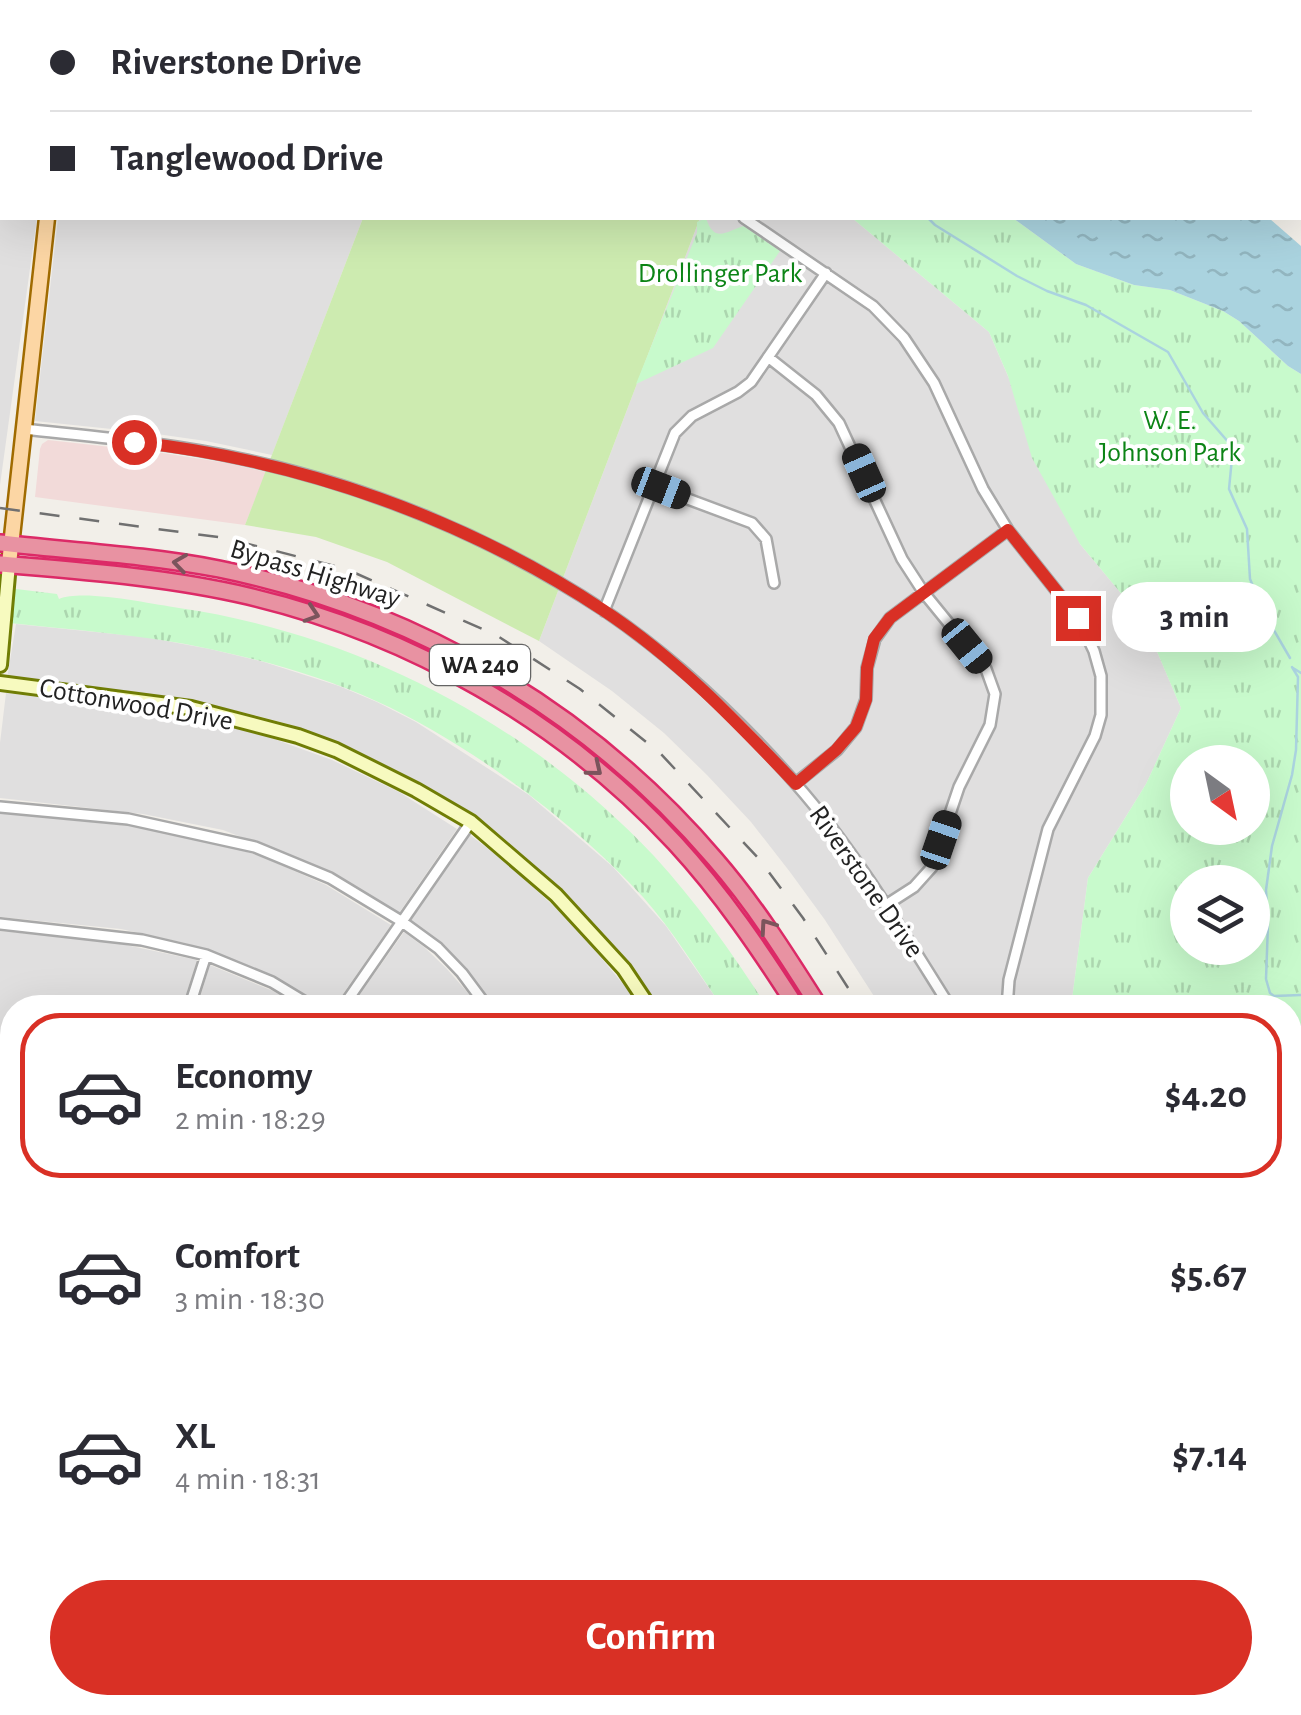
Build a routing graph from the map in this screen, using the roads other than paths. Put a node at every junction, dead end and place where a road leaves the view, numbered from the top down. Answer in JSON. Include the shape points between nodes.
{"nodes":[{"id":1,"x":47,"y":220,"type":"edge"},
{"id":2,"x":747,"y":220,"type":"edge"},
{"id":3,"x":826,"y":273,"type":"junction"},
{"id":4,"x":768,"y":357,"type":"junction"},
{"id":5,"x":24,"y":430,"type":"junction"},
{"id":6,"x":653,"y":486,"type":"junction"},
{"id":7,"x":1008,"y":530,"type":"junction"},
{"id":8,"x":6,"y":544,"type":"edge"},
{"id":9,"x":5,"y":564,"type":"edge"},
{"id":10,"x":774,"y":583,"type":"dead end"},
{"id":11,"x":924,"y":593,"type":"junction"},
{"id":12,"x":604,"y":611,"type":"junction"},
{"id":13,"x":0,"y":666,"type":"edge"},
{"id":14,"x":0,"y":683,"type":"edge"},
{"id":15,"x":796,"y":784,"type":"junction"},
{"id":16,"x":0,"y":807,"type":"edge"},
{"id":17,"x":470,"y":822,"type":"junction"},
{"id":18,"x":886,"y":905,"type":"junction"},
{"id":19,"x":400,"y":921,"type":"junction"},
{"id":20,"x":0,"y":924,"type":"edge"},
{"id":21,"x":206,"y":955,"type":"junction"},
{"id":22,"x":193,"y":995,"type":"edge"},
{"id":23,"x":293,"y":995,"type":"edge"},
{"id":24,"x":351,"y":995,"type":"edge"},
{"id":25,"x":478,"y":995,"type":"edge"},
{"id":26,"x":641,"y":995,"type":"edge"},
{"id":27,"x":789,"y":995,"type":"edge"},
{"id":28,"x":811,"y":995,"type":"edge"},
{"id":29,"x":944,"y":995,"type":"edge"},
{"id":30,"x":1008,"y":995,"type":"edge"}],
"edges":[{"from":1,"to":5,"type":"main road"},
{"from":2,"to":3,"type":"street"},
{"from":3,"to":4,"type":"street"},
{"from":3,"to":7,"type":"street","via":[[874,306],[904,338],[934,382]]},
{"from":4,"to":6,"type":"street","via":[[751,382],[675,433]]},
{"from":4,"to":11,"type":"street","via":[[839,422]]},
{"from":5,"to":8,"type":"main road"},
{"from":5,"to":12,"type":"street","name":"Riverstone Drive","via":[[196,450],[332,482],[435,520]]},
{"from":6,"to":10,"type":"street","via":[[752,523],[766,539]]},
{"from":6,"to":12,"type":"street"},
{"from":7,"to":11,"type":"street"},
{"from":7,"to":30,"type":"street","via":[[1088,636],[1100,676],[1101,715],[1048,829]]},
{"from":8,"to":9,"type":"main road"},
{"from":28,"to":8,"type":"highway","name":"Bypass Highway","number":"WA 240","one_way":true,"via":[[752,905],[658,798],[608,752],[474,661],[336,600],[272,582],[216,568]]},
{"from":9,"to":13,"type":"street"},
{"from":9,"to":27,"type":"highway","name":"Bypass Highway","number":"WA 240","one_way":true,"via":[[246,596],[376,637],[456,675],[537,724],[639,807],[722,898]]},
{"from":11,"to":15,"type":"street","via":[[874,639],[856,727]]},
{"from":11,"to":18,"type":"street","via":[[986,669],[995,694],[990,725],[959,787],[932,867]]},
{"from":12,"to":15,"type":"street","name":"Riverstone Drive","via":[[729,713]]},
{"from":14,"to":17,"type":"street","name":"Cottonwood Drive","via":[[190,708],[298,736]]},
{"from":15,"to":18,"type":"street","name":"Riverstone Drive"},
{"from":16,"to":19,"type":"street","via":[[128,819],[255,847],[330,878]]},
{"from":17,"to":19,"type":"street"},
{"from":17,"to":26,"type":"street","name":"Cottonwood Drive","via":[[556,894]]},
{"from":18,"to":29,"type":"street","name":"Riverstone Drive"},
{"from":19,"to":24,"type":"street"},
{"from":19,"to":25,"type":"street","via":[[438,948]]},
{"from":20,"to":21,"type":"street","via":[[142,940]]},
{"from":21,"to":22,"type":"street"},
{"from":21,"to":23,"type":"street"}]}
